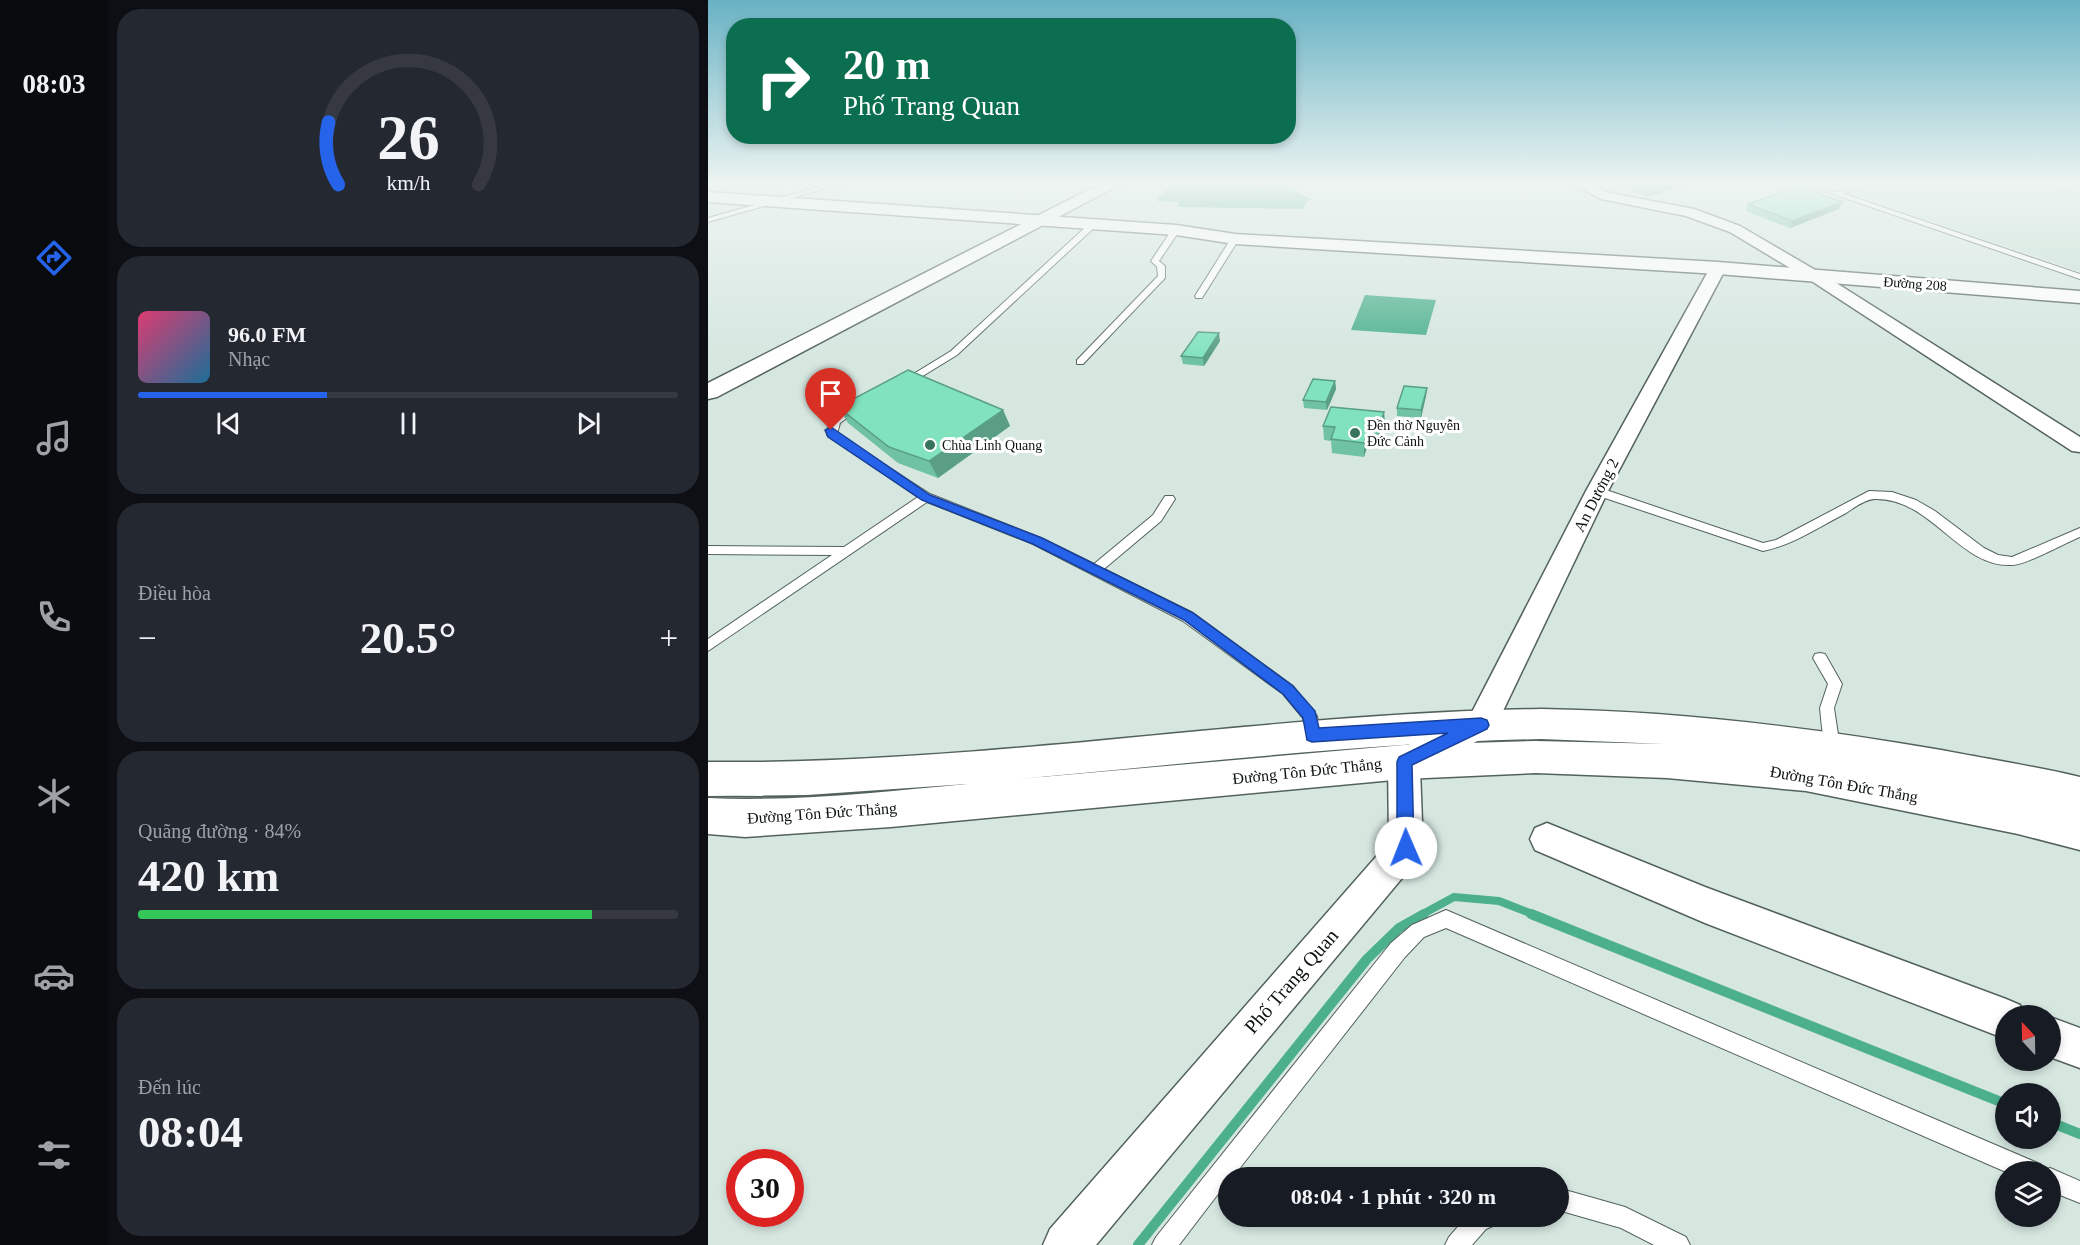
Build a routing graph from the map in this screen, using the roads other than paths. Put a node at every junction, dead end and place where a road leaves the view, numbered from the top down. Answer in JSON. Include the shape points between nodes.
{"nodes":[{"id":1,"x":961,"y":242,"type":"edge"},
{"id":2,"x":1002,"y":242,"type":"edge"},
{"id":3,"x":1075,"y":242,"type":"edge"},
{"id":4,"x":1168,"y":242,"type":"edge"},
{"id":5,"x":1232,"y":242,"type":"edge"},
{"id":6,"x":1301,"y":242,"type":"edge"},
{"id":7,"x":1757,"y":242,"type":"edge"},
{"id":8,"x":1978,"y":242,"type":"edge"},
{"id":9,"x":1718,"y":268,"type":"junction"},
{"id":10,"x":1816,"y":277,"type":"junction"},
{"id":11,"x":2080,"y":277,"type":"edge"},
{"id":12,"x":1199,"y":296,"type":"dead end"},
{"id":13,"x":2080,"y":297,"type":"edge"},
{"id":14,"x":826,"y":309,"type":"dead end"},
{"id":15,"x":1080,"y":362,"type":"dead end"},
{"id":16,"x":898,"y":386,"type":"edge"},
{"id":17,"x":708,"y":392,"type":"edge"},
{"id":18,"x":868,"y":401,"type":"edge"},
{"id":19,"x":2080,"y":446,"type":"edge"},
{"id":20,"x":1597,"y":492,"type":"junction"},
{"id":21,"x":926,"y":497,"type":"junction"},
{"id":22,"x":1169,"y":500,"type":"dead end"},
{"id":23,"x":2080,"y":532,"type":"edge"},
{"id":24,"x":708,"y":550,"type":"edge"},
{"id":25,"x":848,"y":551,"type":"junction"},
{"id":26,"x":1096,"y":569,"type":"junction"},
{"id":27,"x":708,"y":646,"type":"edge"},
{"id":28,"x":1820,"y":658,"type":"dead end"},
{"id":29,"x":1481,"y":725,"type":"junction"},
{"id":30,"x":1312,"y":735,"type":"junction"},
{"id":31,"x":1832,"y":748,"type":"junction"},
{"id":32,"x":1404,"y":762,"type":"junction"},
{"id":33,"x":708,"y":779,"type":"edge"},
{"id":34,"x":2080,"y":795,"type":"edge"},
{"id":35,"x":708,"y":816,"type":"edge"},
{"id":36,"x":2080,"y":831,"type":"edge"},
{"id":37,"x":1547,"y":839,"type":"dead end"},
{"id":38,"x":1995,"y":1015,"type":"edge"},
{"id":39,"x":2061,"y":1041,"type":"edge"},
{"id":40,"x":2080,"y":1048,"type":"edge"},
{"id":41,"x":2007,"y":1161,"type":"edge"},
{"id":42,"x":2061,"y":1184,"type":"edge"},
{"id":43,"x":2080,"y":1192,"type":"edge"},
{"id":44,"x":1569,"y":1202,"type":"edge"},
{"id":45,"x":1474,"y":1227,"type":"edge"},
{"id":46,"x":1065,"y":1245,"type":"edge"},
{"id":47,"x":1164,"y":1245,"type":"edge"},
{"id":48,"x":1457,"y":1245,"type":"edge"},
{"id":49,"x":1678,"y":1245,"type":"edge"}],
"edges":[{"from":1,"to":14,"type":"main road"},
{"from":2,"to":17,"type":"main road"},
{"from":3,"to":16,"type":"lane","via":[[954,353]]},
{"from":4,"to":15,"type":"lane","via":[[1155,261],[1161,266],[1162,276]]},
{"from":5,"to":12,"type":"lane"},
{"from":6,"to":9,"type":"main road","name":"Đường 208"},
{"from":7,"to":10,"type":"street"},
{"from":8,"to":11,"type":"lane"},
{"from":9,"to":10,"type":"main road","name":"Đường 208"},
{"from":9,"to":20,"type":"street","name":"An Dương 2"},
{"from":10,"to":13,"type":"main road","name":"Đường 208"},
{"from":10,"to":19,"type":"street"},
{"from":18,"to":21,"type":"lane","via":[[835,421],[832,435]]},
{"from":20,"to":23,"type":"lane","via":[[1763,547],[1779,544],[1869,495],[1882,494],[1923,508],[1993,559],[2013,561]]},
{"from":20,"to":29,"type":"street","name":"An Dương 2"},
{"from":21,"to":25,"type":"lane"},
{"from":21,"to":26,"type":"lane"},
{"from":22,"to":26,"type":"lane","via":[[1157,518]]},
{"from":24,"to":25,"type":"lane"},
{"from":25,"to":27,"type":"lane"},
{"from":26,"to":30,"type":"lane","via":[[1188,617],[1288,690],[1310,716]]},
{"from":28,"to":31,"type":"lane","via":[[1834,684],[1827,708]]},
{"from":29,"to":30,"type":"main road","name":"Đường Tôn Đức Thắng"},
{"from":29,"to":31,"type":"main road","name":"Đường Tôn Đức Thắng","via":[[1680,729]]},
{"from":29,"to":32,"type":"street"},
{"from":30,"to":33,"type":"main road","name":"Đường Tôn Đức Thắng","via":[[906,772],[762,781]]},
{"from":31,"to":34,"type":"main road","name":"Đường Tôn Đức Thắng"},
{"from":32,"to":35,"type":"main road","name":"Đường Tôn Đức Thắng","via":[[891,809],[745,818]]},
{"from":32,"to":36,"type":"main road","name":"Đường Tôn Đức Thắng","via":[[1536,758],[1667,761],[1806,774]]},
{"from":32,"to":46,"type":"street","name":"Phố Trang Quan","via":[[1406,848]]},
{"from":37,"to":38,"type":"street","via":[[1705,905]]},
{"from":39,"to":40,"type":"street"},
{"from":41,"to":47,"type":"lane","via":[[1446,919],[1418,931],[1398,950]]},
{"from":42,"to":43,"type":"lane"},
{"from":44,"to":49,"type":"lane","via":[[1625,1218]]},
{"from":45,"to":48,"type":"lane"}]}
